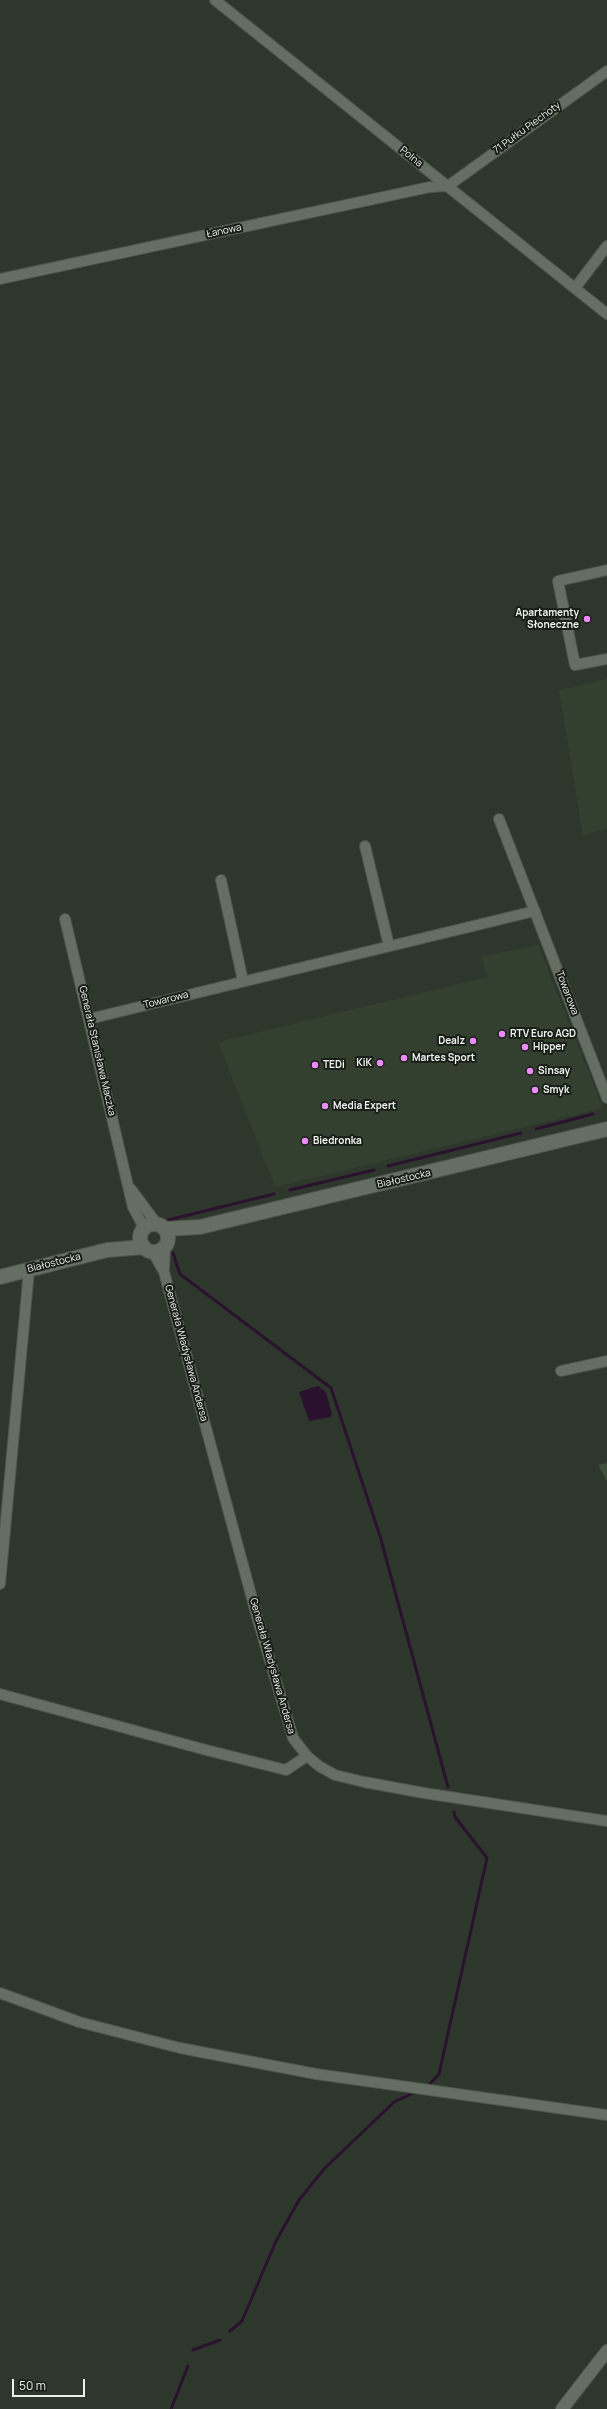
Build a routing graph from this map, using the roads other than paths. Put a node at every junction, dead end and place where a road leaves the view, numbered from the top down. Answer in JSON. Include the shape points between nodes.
{"nodes":[{"id":1,"x":215,"y":0,"type":"edge"},
{"id":2,"x":607,"y":71,"type":"edge"},
{"id":3,"x":448,"y":186,"type":"junction"},
{"id":4,"x":607,"y":246,"type":"edge"},
{"id":5,"x":0,"y":279,"type":"edge"},
{"id":6,"x":575,"y":288,"type":"junction"},
{"id":7,"x":607,"y":314,"type":"edge"},
{"id":8,"x":607,"y":570,"type":"edge"},
{"id":9,"x":607,"y":659,"type":"edge"},
{"id":10,"x":499,"y":818,"type":"dead end"},
{"id":11,"x":365,"y":846,"type":"dead end"},
{"id":12,"x":221,"y":880,"type":"dead end"},
{"id":13,"x":535,"y":911,"type":"junction"},
{"id":14,"x":65,"y":919,"type":"dead end"},
{"id":15,"x":389,"y":946,"type":"junction"},
{"id":16,"x":243,"y":981,"type":"junction"},
{"id":17,"x":89,"y":1019,"type":"junction"},
{"id":18,"x":607,"y":1098,"type":"edge"},
{"id":19,"x":607,"y":1129,"type":"edge"},
{"id":20,"x":200,"y":1227,"type":"junction"},
{"id":21,"x":152,"y":1228,"type":"junction"},
{"id":22,"x":157,"y":1248,"type":"junction"},
{"id":23,"x":107,"y":1250,"type":"junction"},
{"id":24,"x":29,"y":1270,"type":"junction"},
{"id":25,"x":0,"y":1277,"type":"edge"},
{"id":26,"x":607,"y":1361,"type":"edge"},
{"id":27,"x":561,"y":1371,"type":"dead end"},
{"id":28,"x":0,"y":1584,"type":"edge"},
{"id":29,"x":0,"y":1694,"type":"edge"},
{"id":30,"x":307,"y":1756,"type":"junction"},
{"id":31,"x":607,"y":1821,"type":"edge"},
{"id":32,"x":0,"y":1993,"type":"edge"},
{"id":33,"x":607,"y":2115,"type":"edge"},
{"id":34,"x":607,"y":2351,"type":"edge"},
{"id":35,"x":562,"y":2409,"type":"edge"}],
"edges":[{"from":1,"to":3,"type":"street","name":"Polna"},
{"from":2,"to":3,"type":"street","name":"71 Pułku Piechoty"},
{"from":3,"to":5,"type":"street","name":"Łanowa","via":[[430,187]]},
{"from":3,"to":6,"type":"street","name":"Polna"},
{"from":4,"to":6,"type":"street"},
{"from":6,"to":7,"type":"street","name":"Polna"},
{"from":8,"to":9,"type":"street","via":[[558,581],[575,665]]},
{"from":10,"to":13,"type":"street","name":"Towarowa"},
{"from":11,"to":15,"type":"street"},
{"from":12,"to":16,"type":"street"},
{"from":13,"to":15,"type":"street","name":"Towarowa"},
{"from":13,"to":18,"type":"street","name":"Towarowa"},
{"from":14,"to":17,"type":"street","name":"Generała Stanisława Maczka"},
{"from":15,"to":16,"type":"street","name":"Towarowa"},
{"from":16,"to":17,"type":"street","name":"Towarowa"},
{"from":17,"to":21,"type":"street","name":"Generała Stanisława Maczka","via":[[133,1207]]},
{"from":19,"to":20,"type":"main road","name":"Białostocka"},
{"from":20,"to":21,"type":"main road","name":"Białostocka"},
{"from":20,"to":22,"type":"main road","name":"Białostocka"},
{"from":21,"to":22,"type":"main road","via":[[168,1237]]},
{"from":21,"to":22,"type":"main road","via":[[141,1240]]},
{"from":21,"to":23,"type":"main road","name":"Białostocka"},
{"from":22,"to":23,"type":"main road","name":"Białostocka"},
{"from":22,"to":30,"type":"street","name":"Generała Władysława Andersa","via":[[292,1738]]},
{"from":23,"to":24,"type":"main road","name":"Białostocka"},
{"from":24,"to":25,"type":"main road","name":"Białostocka"},
{"from":24,"to":28,"type":"street"},
{"from":26,"to":27,"type":"street"},
{"from":29,"to":30,"type":"street","via":[[286,1770]]},
{"from":30,"to":31,"type":"street","name":"Generała Władysława Andersa","via":[[335,1775],[364,1782]]},
{"from":32,"to":33,"type":"street","via":[[80,2022],[180,2048],[316,2074]]},
{"from":34,"to":35,"type":"street"}]}
